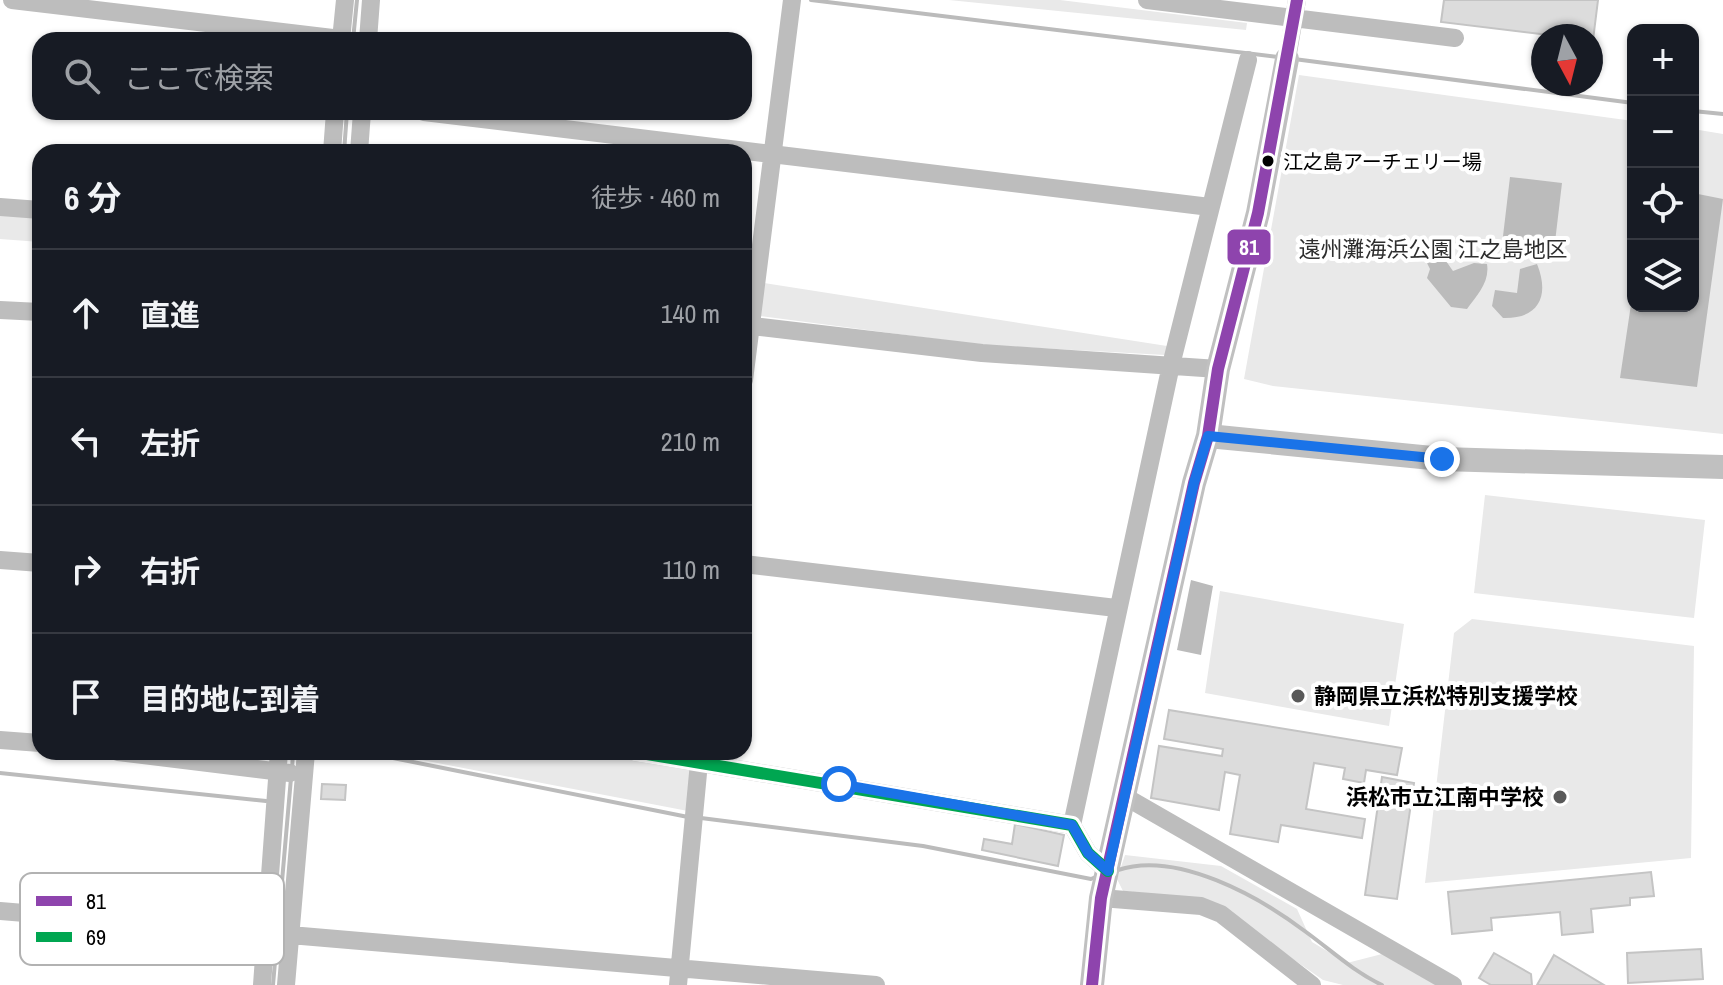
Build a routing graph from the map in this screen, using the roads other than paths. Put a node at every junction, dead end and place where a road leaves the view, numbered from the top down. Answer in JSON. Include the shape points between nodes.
{"nodes":[{"id":1,"x":12,"y":0,"type":"edge"},
{"id":2,"x":345,"y":0,"type":"edge"},
{"id":3,"x":371,"y":0,"type":"edge"},
{"id":4,"x":792,"y":0,"type":"edge"},
{"id":5,"x":1147,"y":0,"type":"edge"},
{"id":6,"x":1295,"y":15,"type":"edge"},
{"id":7,"x":275,"y":32,"type":"edge"},
{"id":8,"x":342,"y":32,"type":"edge"},
{"id":9,"x":369,"y":32,"type":"edge"},
{"id":10,"x":1455,"y":38,"type":"dead end"},
{"id":11,"x":1287,"y":59,"type":"joint"},
{"id":12,"x":1248,"y":60,"type":"dead end"},
{"id":13,"x":334,"y":120,"type":"edge"},
{"id":14,"x":361,"y":120,"type":"edge"},
{"id":15,"x":492,"y":120,"type":"edge"},
{"id":16,"x":333,"y":144,"type":"edge"},
{"id":17,"x":360,"y":144,"type":"edge"},
{"id":18,"x":696,"y":144,"type":"edge"},
{"id":19,"x":752,"y":151,"type":"edge"},
{"id":20,"x":772,"y":153,"type":"junction"},
{"id":21,"x":0,"y":207,"type":"edge"},
{"id":22,"x":1210,"y":207,"type":"junction"},
{"id":23,"x":32,"y":209,"type":"edge"},
{"id":24,"x":752,"y":291,"type":"edge"},
{"id":25,"x":0,"y":310,"type":"edge"},
{"id":26,"x":32,"y":312,"type":"edge"},
{"id":27,"x":752,"y":326,"type":"edge"},
{"id":28,"x":1171,"y":365,"type":"junction"},
{"id":29,"x":1218,"y":369,"type":"junction"},
{"id":30,"x":1208,"y":436,"type":"junction"},
{"id":31,"x":1723,"y":467,"type":"edge"},
{"id":32,"x":0,"y":560,"type":"edge"},
{"id":33,"x":32,"y":562,"type":"edge"},
{"id":34,"x":752,"y":565,"type":"edge"},
{"id":35,"x":1116,"y":608,"type":"junction"},
{"id":36,"x":0,"y":740,"type":"edge"},
{"id":37,"x":32,"y":742,"type":"edge"},
{"id":38,"x":184,"y":760,"type":"edge"},
{"id":39,"x":284,"y":760,"type":"edge"},
{"id":40,"x":301,"y":760,"type":"edge"},
{"id":41,"x":699,"y":760,"type":"edge"},
{"id":42,"x":721,"y":760,"type":"edge"},
{"id":43,"x":292,"y":773,"type":"junction"},
{"id":44,"x":1124,"y":796,"type":"junction"},
{"id":45,"x":1072,"y":825,"type":"junction"},
{"id":46,"x":1108,"y":871,"type":"junction"},
{"id":47,"x":276,"y":873,"type":"edge"},
{"id":48,"x":1101,"y":898,"type":"junction"},
{"id":49,"x":0,"y":911,"type":"edge"},
{"id":50,"x":20,"y":913,"type":"edge"},
{"id":51,"x":290,"y":935,"type":"junction"},
{"id":52,"x":264,"y":965,"type":"edge"},
{"id":53,"x":678,"y":977,"type":"edge"},
{"id":54,"x":1313,"y":984,"type":"edge"},
{"id":55,"x":262,"y":985,"type":"edge"},
{"id":56,"x":286,"y":985,"type":"edge"},
{"id":57,"x":876,"y":985,"type":"edge"},
{"id":58,"x":1092,"y":985,"type":"edge"},
{"id":59,"x":1453,"y":985,"type":"edge"}],
"edges":[{"from":1,"to":7,"type":"street"},
{"from":2,"to":8,"type":"street"},
{"from":3,"to":9,"type":"street"},
{"from":4,"to":20,"type":"street"},
{"from":5,"to":6,"type":"street"},
{"from":6,"to":10,"type":"street"},
{"from":6,"to":11,"type":"street"},
{"from":11,"to":29,"type":"street","via":[[1258,213]]},
{"from":12,"to":22,"type":"street"},
{"from":13,"to":16,"type":"street"},
{"from":14,"to":17,"type":"street"},
{"from":15,"to":18,"type":"street"},
{"from":19,"to":20,"type":"street"},
{"from":20,"to":22,"type":"street"},
{"from":20,"to":24,"type":"street"},
{"from":21,"to":23,"type":"street"},
{"from":22,"to":28,"type":"street"},
{"from":25,"to":26,"type":"street"},
{"from":27,"to":28,"type":"street","via":[[982,353]]},
{"from":28,"to":29,"type":"street"},
{"from":28,"to":35,"type":"street"},
{"from":29,"to":30,"type":"street"},
{"from":30,"to":31,"type":"street","via":[[1442,459]]},
{"from":30,"to":44,"type":"street"},
{"from":32,"to":33,"type":"street"},
{"from":34,"to":35,"type":"street"},
{"from":35,"to":45,"type":"street"},
{"from":36,"to":37,"type":"street"},
{"from":38,"to":43,"type":"street"},
{"from":39,"to":43,"type":"street"},
{"from":40,"to":43,"type":"street"},
{"from":41,"to":53,"type":"street"},
{"from":42,"to":45,"type":"street"},
{"from":43,"to":47,"type":"street"},
{"from":43,"to":51,"type":"street"},
{"from":44,"to":46,"type":"street"},
{"from":44,"to":59,"type":"street"},
{"from":45,"to":46,"type":"street","via":[[1088,853]]},
{"from":46,"to":48,"type":"street"},
{"from":48,"to":54,"type":"street","via":[[1201,906],[1221,914]]},
{"from":48,"to":58,"type":"street"},
{"from":49,"to":50,"type":"street"},
{"from":51,"to":53,"type":"street"},
{"from":51,"to":56,"type":"street"},
{"from":52,"to":55,"type":"street"},
{"from":53,"to":57,"type":"street"}]}
